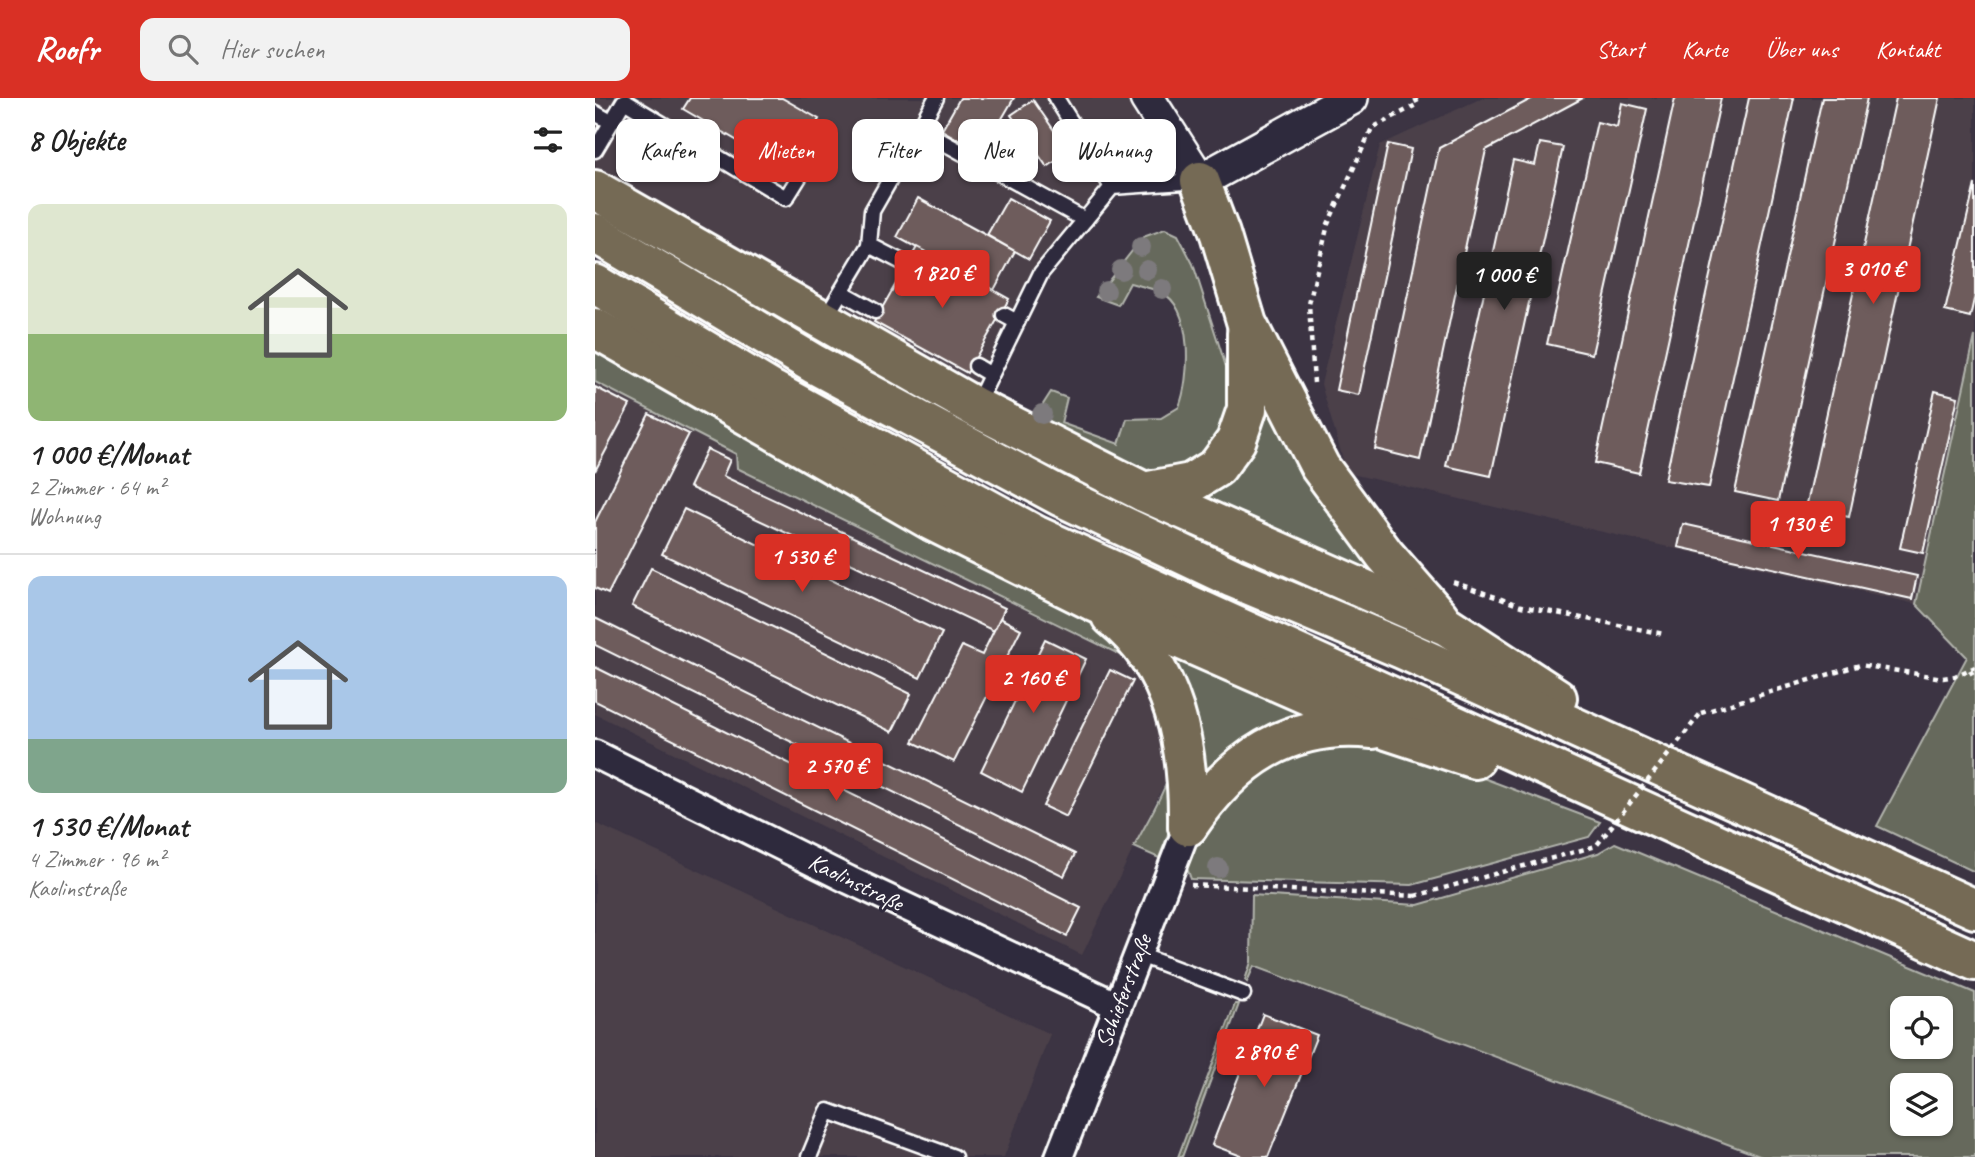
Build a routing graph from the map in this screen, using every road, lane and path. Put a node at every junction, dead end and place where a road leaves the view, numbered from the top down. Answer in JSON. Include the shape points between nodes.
{"nodes":[{"id":1,"x":936,"y":98,"type":"edge"},
{"id":2,"x":1056,"y":98,"type":"edge"},
{"id":3,"x":1147,"y":98,"type":"edge"},
{"id":4,"x":1351,"y":98,"type":"edge"},
{"id":5,"x":1415,"y":98,"type":"edge"},
{"id":6,"x":625,"y":100,"type":"edge"},
{"id":7,"x":595,"y":113,"type":"edge"},
{"id":8,"x":924,"y":119,"type":"edge"},
{"id":9,"x":611,"y":122,"type":"junction"},
{"id":10,"x":944,"y":143,"type":"edge"},
{"id":11,"x":595,"y":150,"type":"edge"},
{"id":12,"x":734,"y":166,"type":"edge"},
{"id":13,"x":1199,"y":181,"type":"junction"},
{"id":14,"x":760,"y":182,"type":"edge"},
{"id":15,"x":796,"y":182,"type":"edge"},
{"id":16,"x":889,"y":182,"type":"edge"},
{"id":17,"x":1112,"y":187,"type":"junction"},
{"id":18,"x":595,"y":190,"type":"edge"},
{"id":19,"x":1085,"y":220,"type":"junction"},
{"id":20,"x":595,"y":233,"type":"edge"},
{"id":21,"x":869,"y":245,"type":"junction"},
{"id":22,"x":902,"y":262,"type":"dead end"},
{"id":23,"x":595,"y":284,"type":"edge"},
{"id":24,"x":832,"y":307,"type":"junction"},
{"id":25,"x":875,"y":311,"type":"dead end"},
{"id":26,"x":1247,"y":324,"type":"junction"},
{"id":27,"x":595,"y":328,"type":"edge"},
{"id":28,"x":976,"y":366,"type":"dead end"},
{"id":29,"x":1314,"y":388,"type":"dead end"},
{"id":30,"x":983,"y":391,"type":"junction"},
{"id":31,"x":1144,"y":492,"type":"junction"},
{"id":32,"x":1441,"y":576,"type":"dead end"},
{"id":33,"x":1095,"y":602,"type":"junction"},
{"id":34,"x":1447,"y":626,"type":"junction"},
{"id":35,"x":1664,"y":634,"type":"dead end"},
{"id":36,"x":1975,"y":667,"type":"edge"},
{"id":37,"x":1970,"y":670,"type":"junction"},
{"id":38,"x":1975,"y":679,"type":"edge"},
{"id":39,"x":1390,"y":730,"type":"junction"},
{"id":40,"x":595,"y":754,"type":"edge"},
{"id":41,"x":1679,"y":776,"type":"junction"},
{"id":42,"x":1600,"y":794,"type":"junction"},
{"id":43,"x":1188,"y":826,"type":"junction"},
{"id":44,"x":1167,"y":875,"type":"junction"},
{"id":45,"x":1975,"y":909,"type":"edge"},
{"id":46,"x":1137,"y":954,"type":"junction"},
{"id":47,"x":1975,"y":961,"type":"edge"},
{"id":48,"x":1243,"y":994,"type":"dead end"},
{"id":49,"x":1118,"y":1006,"type":"junction"},
{"id":50,"x":809,"y":1157,"type":"edge"},
{"id":51,"x":954,"y":1157,"type":"edge"},
{"id":52,"x":1059,"y":1157,"type":"edge"}],
"edges":[{"from":1,"to":8,"type":"lane"},
{"from":2,"to":17,"type":"lane"},
{"from":3,"to":13,"type":"street"},
{"from":4,"to":13,"type":"street"},
{"from":5,"to":29,"type":"path","via":[[1418,104],[1372,128],[1328,224],[1309,304]]},
{"from":6,"to":9,"type":"lane"},
{"from":6,"to":12,"type":"lane"},
{"from":7,"to":9,"type":"lane"},
{"from":9,"to":11,"type":"lane"},
{"from":10,"to":19,"type":"lane"},
{"from":13,"to":17,"type":"lane"},
{"from":13,"to":26,"type":"highway"},
{"from":14,"to":15,"type":"lane","via":[[786,198]]},
{"from":16,"to":21,"type":"lane","via":[[872,211]]},
{"from":17,"to":19,"type":"lane"},
{"from":18,"to":24,"type":"highway"},
{"from":19,"to":30,"type":"lane","via":[[1011,319]]},
{"from":20,"to":41,"type":"highway","via":[[814,364],[1060,496]]},
{"from":21,"to":22,"type":"lane"},
{"from":21,"to":24,"type":"lane"},
{"from":23,"to":42,"type":"highway","via":[[773,391],[1035,535]]},
{"from":24,"to":25,"type":"lane"},
{"from":24,"to":30,"type":"highway"},
{"from":26,"to":31,"type":"highway","via":[[1247,409],[1236,441],[1217,467],[1191,483]]},
{"from":26,"to":34,"type":"highway","via":[[1320,467],[1385,555]]},
{"from":27,"to":33,"type":"highway","via":[[932,521]]},
{"from":28,"to":30,"type":"lane"},
{"from":30,"to":31,"type":"highway"},
{"from":31,"to":34,"type":"highway"},
{"from":32,"to":35,"type":"path","via":[[1521,606]]},
{"from":33,"to":39,"type":"highway"},
{"from":33,"to":43,"type":"highway","via":[[1142,648],[1170,694],[1186,752]]},
{"from":34,"to":41,"type":"highway","via":[[1531,683],[1632,741]]},
{"from":36,"to":37,"type":"path"},
{"from":37,"to":38,"type":"path"},
{"from":37,"to":44,"type":"path","bridge":true,"via":[[1943,678],[1860,665],[1701,713],[1596,846],[1415,896],[1191,885]]},
{"from":39,"to":42,"type":"highway","via":[[1500,768]]},
{"from":39,"to":43,"type":"highway","via":[[1330,728],[1281,740],[1222,781]]},
{"from":40,"to":49,"type":"street","name":"Kaolinstraße"},
{"from":41,"to":45,"type":"highway"},
{"from":42,"to":47,"type":"highway"},
{"from":43,"to":44,"type":"street","name":"Schieferstraße"},
{"from":44,"to":46,"type":"street","name":"Schieferstraße"},
{"from":46,"to":48,"type":"lane"},
{"from":46,"to":49,"type":"street","name":"Schieferstraße"},
{"from":49,"to":52,"type":"street","name":"Schieferstraße"},
{"from":50,"to":51,"type":"lane","via":[[828,1111]]}]}
